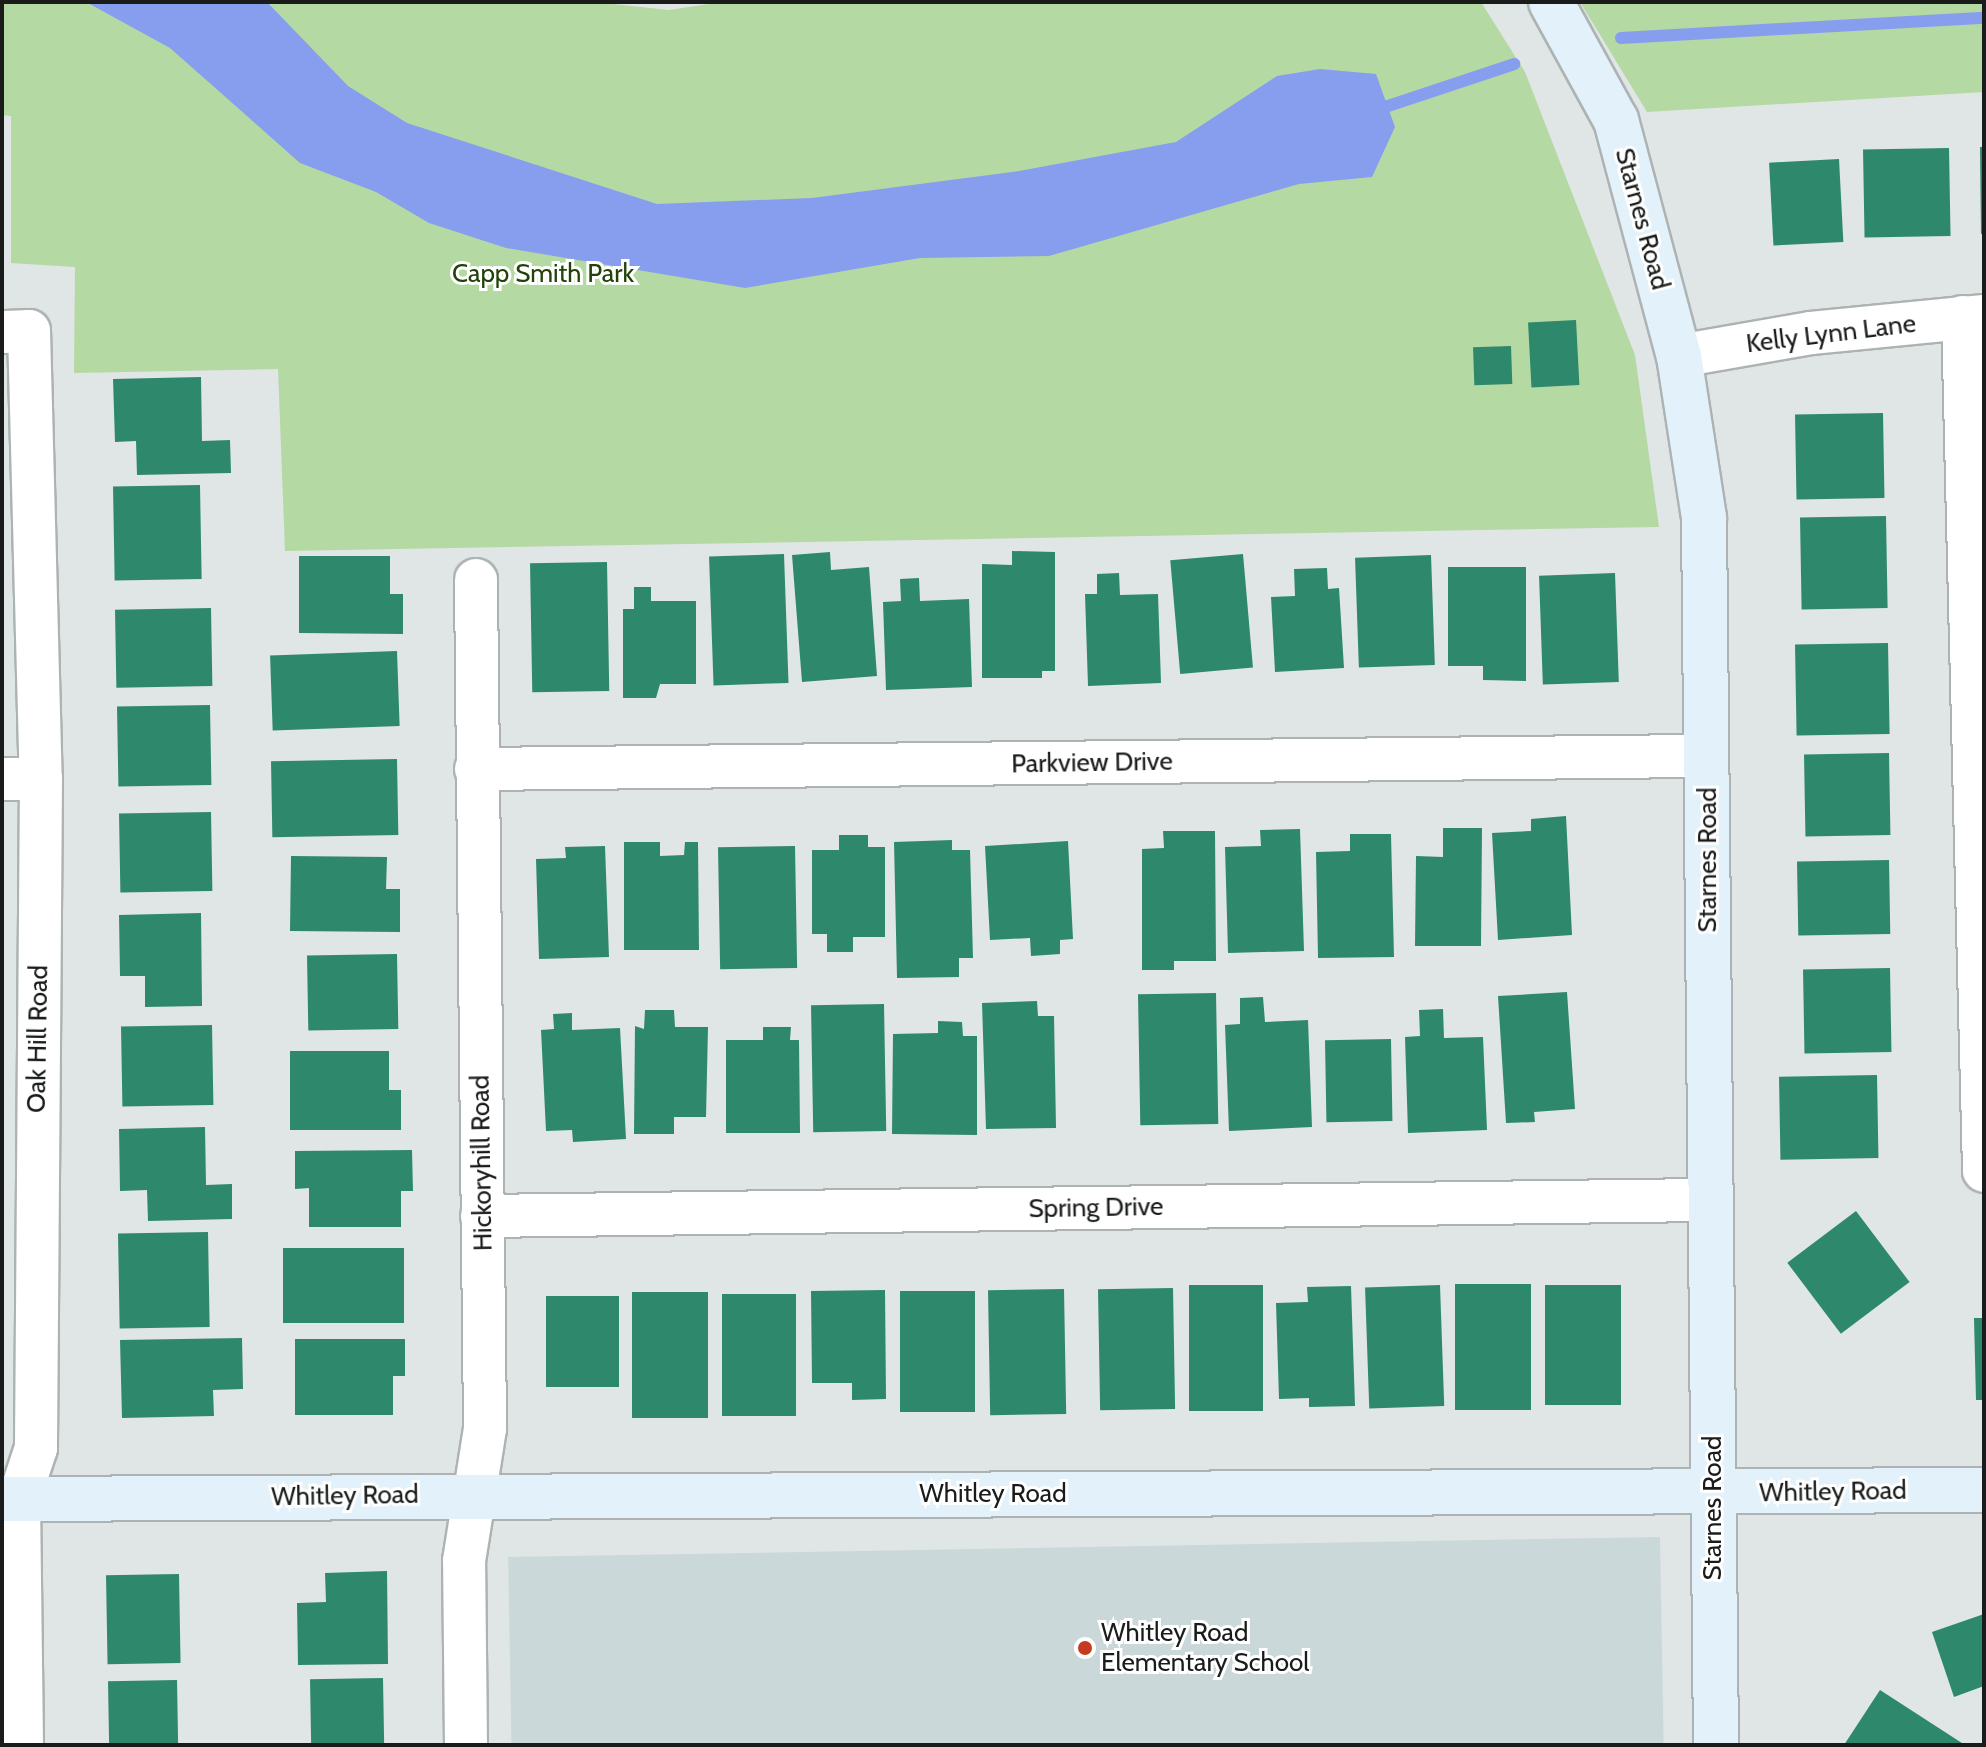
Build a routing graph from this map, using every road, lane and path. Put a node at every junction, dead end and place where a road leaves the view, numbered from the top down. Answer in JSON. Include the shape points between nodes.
{"nodes":[{"id":1,"x":1551,"y":2,"type":"edge"},
{"id":2,"x":1974,"y":316,"type":"edge"},
{"id":3,"x":15,"y":331,"type":"edge"},
{"id":4,"x":1679,"y":356,"type":"junction"},
{"id":5,"x":476,"y":580,"type":"dead end"},
{"id":6,"x":1707,"y":756,"type":"junction"},
{"id":7,"x":476,"y":769,"type":"junction"},
{"id":8,"x":1980,"y":778,"type":"edge"},
{"id":9,"x":22,"y":779,"type":"edge"},
{"id":10,"x":1984,"y":1171,"type":"edge"},
{"id":11,"x":1710,"y":1200,"type":"junction"},
{"id":12,"x":482,"y":1216,"type":"junction"},
{"id":13,"x":19,"y":1220,"type":"edge"},
{"id":14,"x":1984,"y":1490,"type":"edge"},
{"id":15,"x":1713,"y":1494,"type":"junction"},
{"id":16,"x":476,"y":1495,"type":"junction"},
{"id":17,"x":11,"y":1499,"type":"edge"},
{"id":18,"x":22,"y":1745,"type":"edge"},
{"id":19,"x":466,"y":1745,"type":"edge"},
{"id":20,"x":1716,"y":1745,"type":"edge"}],
"edges":[{"from":1,"to":4,"type":"street","name":"Starnes Road","via":[[1616,120]]},
{"from":2,"to":4,"type":"street","name":"Kelly Lynn Lane","via":[[1811,333]]},
{"from":2,"to":8,"type":"street"},
{"from":3,"to":9,"type":"street","name":"Oak Hill Road"},
{"from":4,"to":6,"type":"street","name":"Starnes Road","via":[[1704,518]]},
{"from":5,"to":7,"type":"street","name":"Hickoryhill Road"},
{"from":6,"to":7,"type":"street","name":"Parkview Drive"},
{"from":6,"to":11,"type":"street","name":"Starnes Road"},
{"from":7,"to":12,"type":"street","name":"Hickoryhill Road"},
{"from":8,"to":10,"type":"street"},
{"from":9,"to":13,"type":"street","name":"Oak Hill Road"},
{"from":11,"to":12,"type":"street","name":"Spring Drive"},
{"from":11,"to":15,"type":"street","name":"Starnes Road"},
{"from":12,"to":16,"type":"street","name":"Hickoryhill Road","via":[[485,1428]]},
{"from":13,"to":17,"type":"street","name":"Oak Hill Road","via":[[36,1448]]},
{"from":14,"to":15,"type":"street","name":"Whitley Road"},
{"from":15,"to":16,"type":"street","name":"Whitley Road"},
{"from":15,"to":20,"type":"street","name":"Starnes Road"},
{"from":16,"to":17,"type":"street","name":"Whitley Road"},
{"from":16,"to":19,"type":"street","name":"Hickoryhill Road","via":[[464,1561]]},
{"from":17,"to":18,"type":"street","name":"Oak Hill Road"}]}
